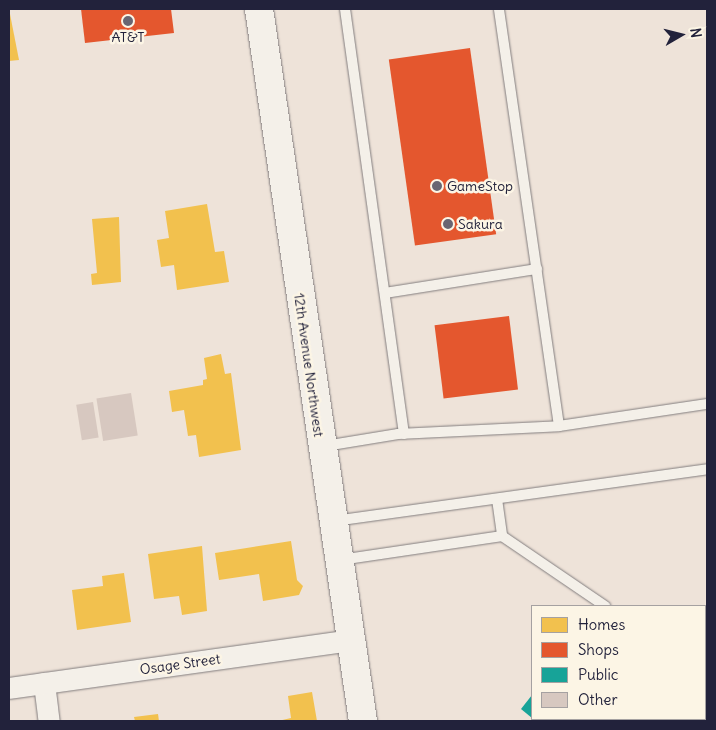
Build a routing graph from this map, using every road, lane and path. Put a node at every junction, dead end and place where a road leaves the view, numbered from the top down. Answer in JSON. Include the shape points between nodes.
{"nodes":[{"id":1,"x":259,"y":9,"type":"edge"},
{"id":2,"x":345,"y":9,"type":"edge"},
{"id":3,"x":500,"y":9,"type":"edge"},
{"id":4,"x":537,"y":269,"type":"junction"},
{"id":5,"x":385,"y":293,"type":"junction"},
{"id":6,"x":707,"y":404,"type":"edge"},
{"id":7,"x":559,"y":426,"type":"junction"},
{"id":8,"x":404,"y":434,"type":"junction"},
{"id":9,"x":321,"y":446,"type":"junction"},
{"id":10,"x":707,"y":469,"type":"edge"},
{"id":11,"x":497,"y":499,"type":"junction"},
{"id":12,"x":333,"y":522,"type":"junction"},
{"id":13,"x":502,"y":536,"type":"junction"},
{"id":14,"x":339,"y":560,"type":"junction"},
{"id":15,"x":604,"y":605,"type":"edge"},
{"id":16,"x":350,"y":640,"type":"junction"},
{"id":17,"x":44,"y":683,"type":"junction"},
{"id":18,"x":9,"y":688,"type":"edge"},
{"id":19,"x":49,"y":721,"type":"edge"},
{"id":20,"x":363,"y":721,"type":"edge"}],
"edges":[{"from":1,"to":9,"type":"main road","name":"12th Avenue Northwest"},
{"from":2,"to":5,"type":"lane"},
{"from":3,"to":4,"type":"lane"},
{"from":4,"to":5,"type":"lane"},
{"from":4,"to":7,"type":"lane"},
{"from":5,"to":8,"type":"lane"},
{"from":6,"to":7,"type":"lane"},
{"from":7,"to":8,"type":"lane"},
{"from":8,"to":9,"type":"lane"},
{"from":9,"to":12,"type":"main road","name":"12th Avenue Northwest"},
{"from":10,"to":11,"type":"lane"},
{"from":11,"to":12,"type":"lane"},
{"from":11,"to":13,"type":"lane"},
{"from":12,"to":14,"type":"main road","name":"12th Avenue Northwest"},
{"from":13,"to":14,"type":"lane"},
{"from":13,"to":15,"type":"lane"},
{"from":14,"to":16,"type":"main road","name":"12th Avenue Northwest"},
{"from":16,"to":17,"type":"street","name":"Osage Street"},
{"from":16,"to":20,"type":"main road","name":"12th Avenue Northwest"},
{"from":17,"to":18,"type":"street","name":"Osage Street"},
{"from":17,"to":19,"type":"street"}]}
